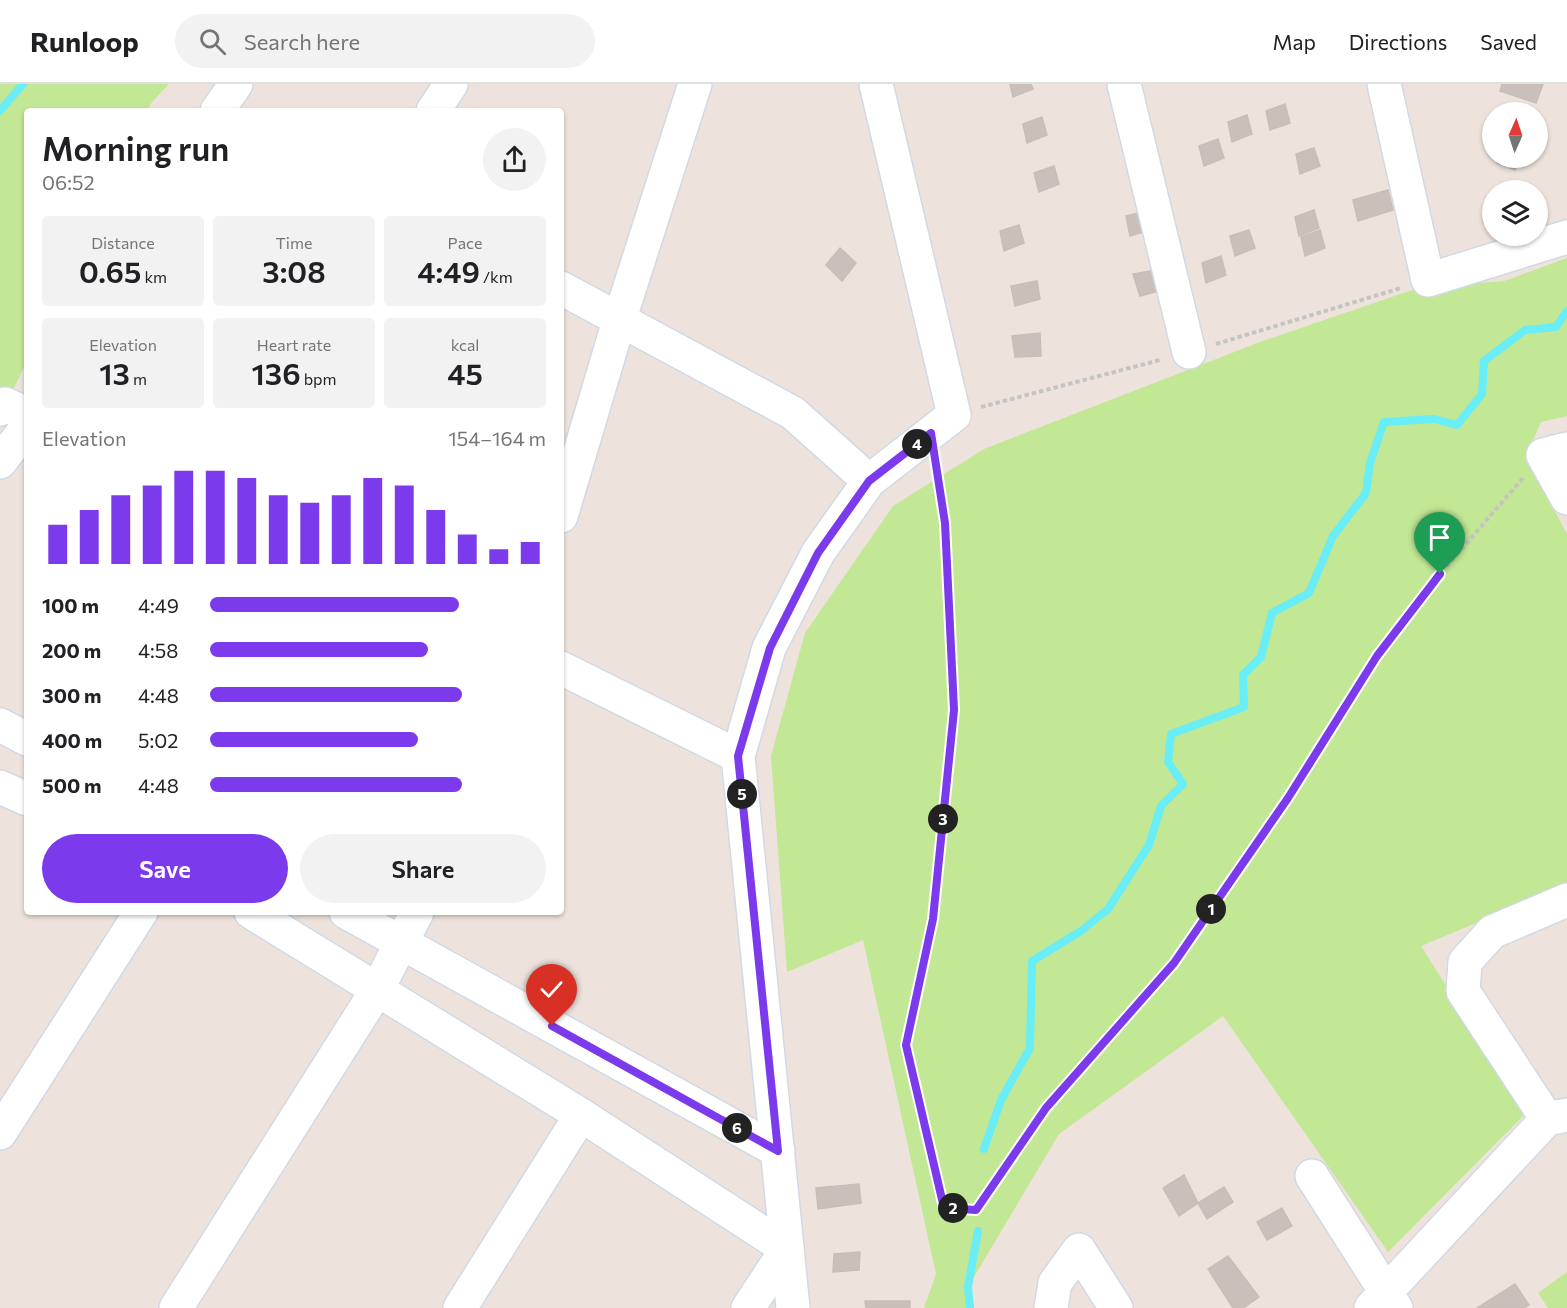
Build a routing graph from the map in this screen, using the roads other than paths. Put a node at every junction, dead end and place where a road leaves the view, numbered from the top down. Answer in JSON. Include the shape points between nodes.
{"nodes":[{"id":1,"x":451,"y":84,"type":"edge"},
{"id":2,"x":695,"y":84,"type":"edge"},
{"id":3,"x":876,"y":84,"type":"edge"},
{"id":4,"x":1124,"y":84,"type":"edge"},
{"id":5,"x":1384,"y":84,"type":"edge"},
{"id":6,"x":435,"y":108,"type":"edge"},
{"id":7,"x":1567,"y":237,"type":"edge"},
{"id":8,"x":564,"y":290,"type":"edge"},
{"id":9,"x":619,"y":321,"type":"junction"},
{"id":10,"x":1189,"y":352,"type":"dead end"},
{"id":11,"x":0,"y":409,"type":"edge"},
{"id":12,"x":24,"y":413,"type":"edge"},
{"id":13,"x":24,"y":431,"type":"edge"},
{"id":14,"x":1555,"y":452,"type":"edge"},
{"id":15,"x":0,"y":462,"type":"edge"},
{"id":16,"x":869,"y":481,"type":"junction"},
{"id":17,"x":1567,"y":498,"type":"edge"},
{"id":18,"x":564,"y":506,"type":"edge"},
{"id":19,"x":564,"y":669,"type":"edge"},
{"id":20,"x":0,"y":724,"type":"edge"},
{"id":21,"x":24,"y":737,"type":"edge"},
{"id":22,"x":738,"y":756,"type":"junction"},
{"id":23,"x":0,"y":787,"type":"edge"},
{"id":24,"x":24,"y":798,"type":"edge"},
{"id":25,"x":1567,"y":900,"type":"edge"},
{"id":26,"x":139,"y":915,"type":"edge"},
{"id":27,"x":256,"y":915,"type":"edge"},
{"id":28,"x":351,"y":915,"type":"edge"},
{"id":29,"x":416,"y":915,"type":"edge"},
{"id":30,"x":402,"y":943,"type":"junction"},
{"id":31,"x":377,"y":990,"type":"junction"},
{"id":32,"x":581,"y":1115,"type":"junction"},
{"id":33,"x":1557,"y":1117,"type":"edge"},
{"id":34,"x":0,"y":1133,"type":"edge"},
{"id":35,"x":778,"y":1151,"type":"junction"},
{"id":36,"x":1312,"y":1176,"type":"dead end"},
{"id":37,"x":787,"y":1249,"type":"junction"},
{"id":38,"x":1384,"y":1303,"type":"edge"},
{"id":39,"x":176,"y":1308,"type":"edge"},
{"id":40,"x":460,"y":1308,"type":"edge"},
{"id":41,"x":748,"y":1308,"type":"edge"},
{"id":42,"x":793,"y":1308,"type":"edge"},
{"id":43,"x":1051,"y":1308,"type":"edge"},
{"id":44,"x":1116,"y":1308,"type":"edge"}],
"edges":[{"from":1,"to":6,"type":"street"},
{"from":2,"to":9,"type":"street"},
{"from":3,"to":16,"type":"street","via":[[943,424]]},
{"from":4,"to":10,"type":"street"},
{"from":5,"to":7,"type":"street","via":[[1428,280]]},
{"from":8,"to":9,"type":"street"},
{"from":9,"to":16,"type":"street","via":[[793,413]]},
{"from":9,"to":18,"type":"street"},
{"from":11,"to":12,"type":"street","via":[[5,404]]},
{"from":13,"to":15,"type":"street"},
{"from":14,"to":17,"type":"street"},
{"from":16,"to":22,"type":"street","via":[[818,553],[770,648]]},
{"from":19,"to":22,"type":"street"},
{"from":20,"to":21,"type":"street"},
{"from":22,"to":35,"type":"street"},
{"from":23,"to":24,"type":"street"},
{"from":25,"to":33,"type":"street","via":[[1492,932],[1465,962],[1463,991]]},
{"from":26,"to":34,"type":"street"},
{"from":27,"to":31,"type":"street"},
{"from":28,"to":30,"type":"street"},
{"from":29,"to":30,"type":"street"},
{"from":30,"to":31,"type":"street"},
{"from":30,"to":35,"type":"street"},
{"from":31,"to":32,"type":"street"},
{"from":31,"to":39,"type":"street"},
{"from":32,"to":37,"type":"street"},
{"from":32,"to":40,"type":"street"},
{"from":33,"to":38,"type":"street"},
{"from":35,"to":37,"type":"street"},
{"from":36,"to":38,"type":"street"},
{"from":37,"to":41,"type":"street"},
{"from":37,"to":42,"type":"street"},
{"from":43,"to":44,"type":"street","via":[[1055,1283],[1079,1250]]}]}
